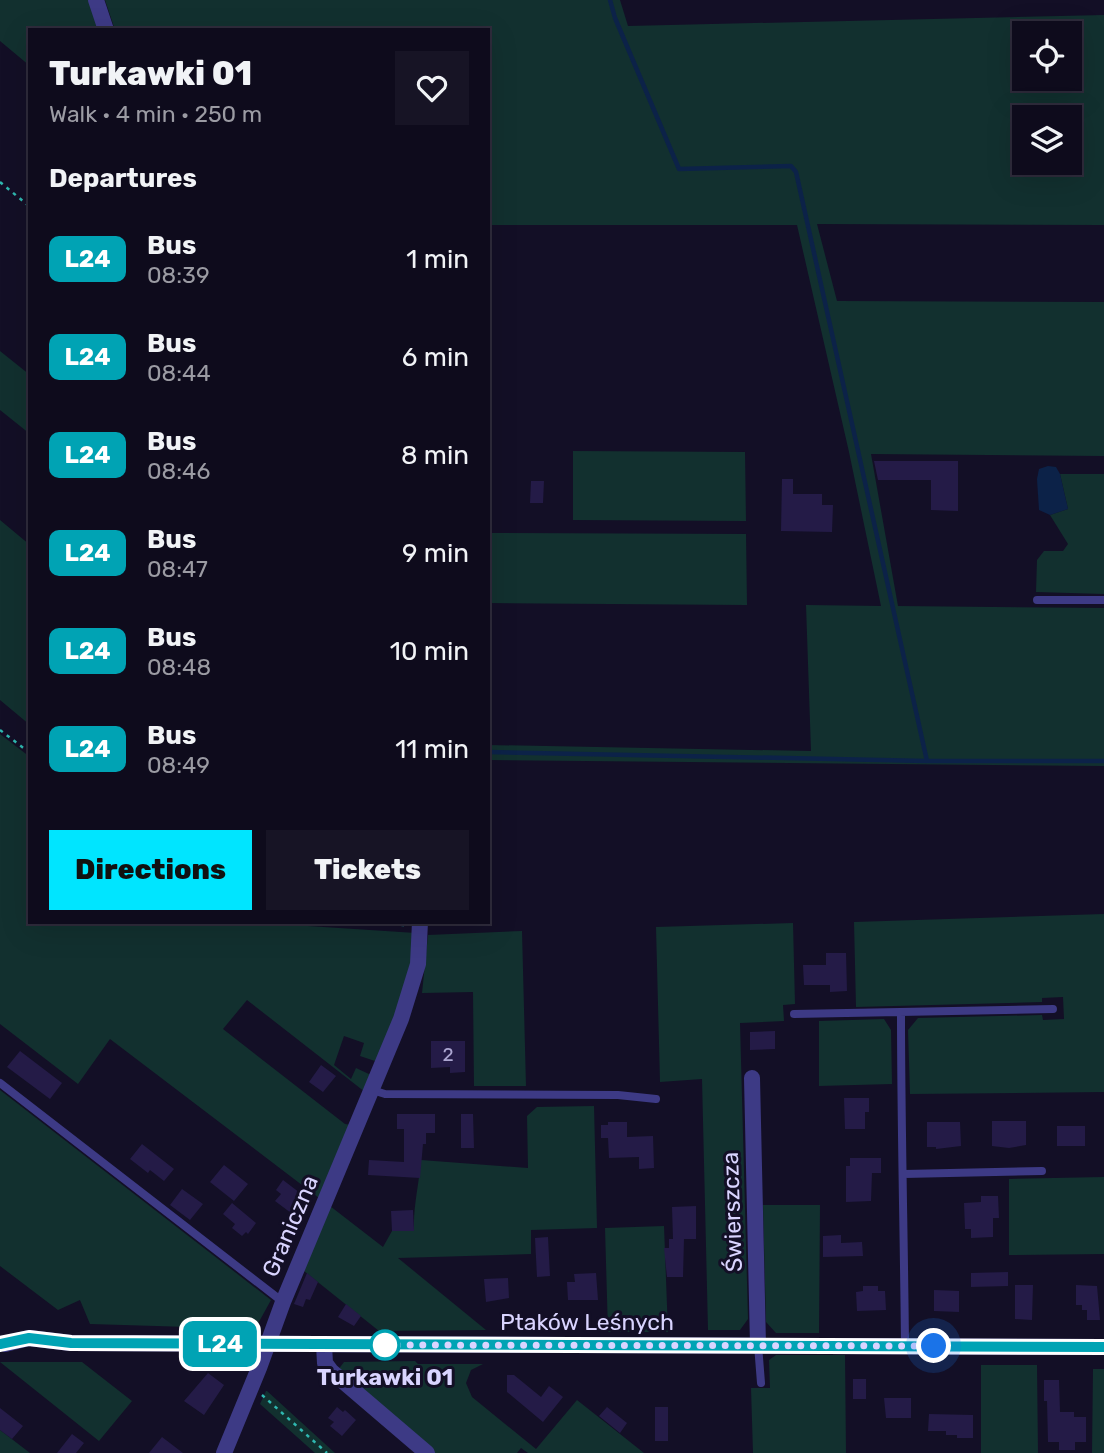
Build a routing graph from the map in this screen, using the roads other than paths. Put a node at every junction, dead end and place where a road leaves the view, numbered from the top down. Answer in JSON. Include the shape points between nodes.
{"nodes":[{"id":1,"x":96,"y":0,"type":"edge"},
{"id":2,"x":105,"y":28,"type":"edge"},
{"id":3,"x":1037,"y":600,"type":"dead end"},
{"id":4,"x":1104,"y":600,"type":"edge"},
{"id":5,"x":420,"y":924,"type":"edge"},
{"id":6,"x":1054,"y":1009,"type":"dead end"},
{"id":7,"x":901,"y":1013,"type":"junction"},
{"id":8,"x":794,"y":1014,"type":"dead end"},
{"id":9,"x":752,"y":1078,"type":"dead end"},
{"id":10,"x":0,"y":1083,"type":"edge"},
{"id":11,"x":372,"y":1090,"type":"junction"},
{"id":12,"x":656,"y":1099,"type":"dead end"},
{"id":13,"x":1042,"y":1171,"type":"dead end"},
{"id":14,"x":904,"y":1174,"type":"junction"},
{"id":15,"x":282,"y":1302,"type":"junction"},
{"id":16,"x":2,"y":1344,"type":"edge"},
{"id":17,"x":268,"y":1345,"type":"junction"},
{"id":18,"x":324,"y":1345,"type":"junction"},
{"id":19,"x":758,"y":1345,"type":"junction"},
{"id":20,"x":905,"y":1346,"type":"junction"},
{"id":21,"x":1104,"y":1347,"type":"edge"},
{"id":22,"x":761,"y":1383,"type":"dead end"},
{"id":23,"x":224,"y":1453,"type":"edge"},
{"id":24,"x":427,"y":1453,"type":"edge"}],
"edges":[{"from":1,"to":2,"type":"street"},
{"from":3,"to":4,"type":"lane"},
{"from":5,"to":11,"type":"street","name":"Graniczna","via":[[418,964]]},
{"from":6,"to":7,"type":"lane"},
{"from":7,"to":8,"type":"lane"},
{"from":7,"to":14,"type":"lane"},
{"from":9,"to":19,"type":"street","name":"Świerszcza"},
{"from":10,"to":15,"type":"lane"},
{"from":11,"to":12,"type":"lane","via":[[385,1094]]},
{"from":11,"to":15,"type":"street","name":"Graniczna"},
{"from":13,"to":14,"type":"lane"},
{"from":14,"to":20,"type":"lane"},
{"from":15,"to":17,"type":"street","name":"Graniczna"},
{"from":16,"to":17,"type":"street","name":"Ptaków Leśnych","via":[[54,1349],[71,1343]]},
{"from":17,"to":18,"type":"street","name":"Ptaków Leśnych"},
{"from":17,"to":23,"type":"street","name":"Graniczna"},
{"from":18,"to":19,"type":"street","name":"Ptaków Leśnych"},
{"from":18,"to":24,"type":"street","via":[[324,1359],[331,1371]]},
{"from":19,"to":20,"type":"street","name":"Ptaków Leśnych"},
{"from":19,"to":22,"type":"lane"},
{"from":20,"to":21,"type":"street","name":"Ptaków Leśnych"}]}
